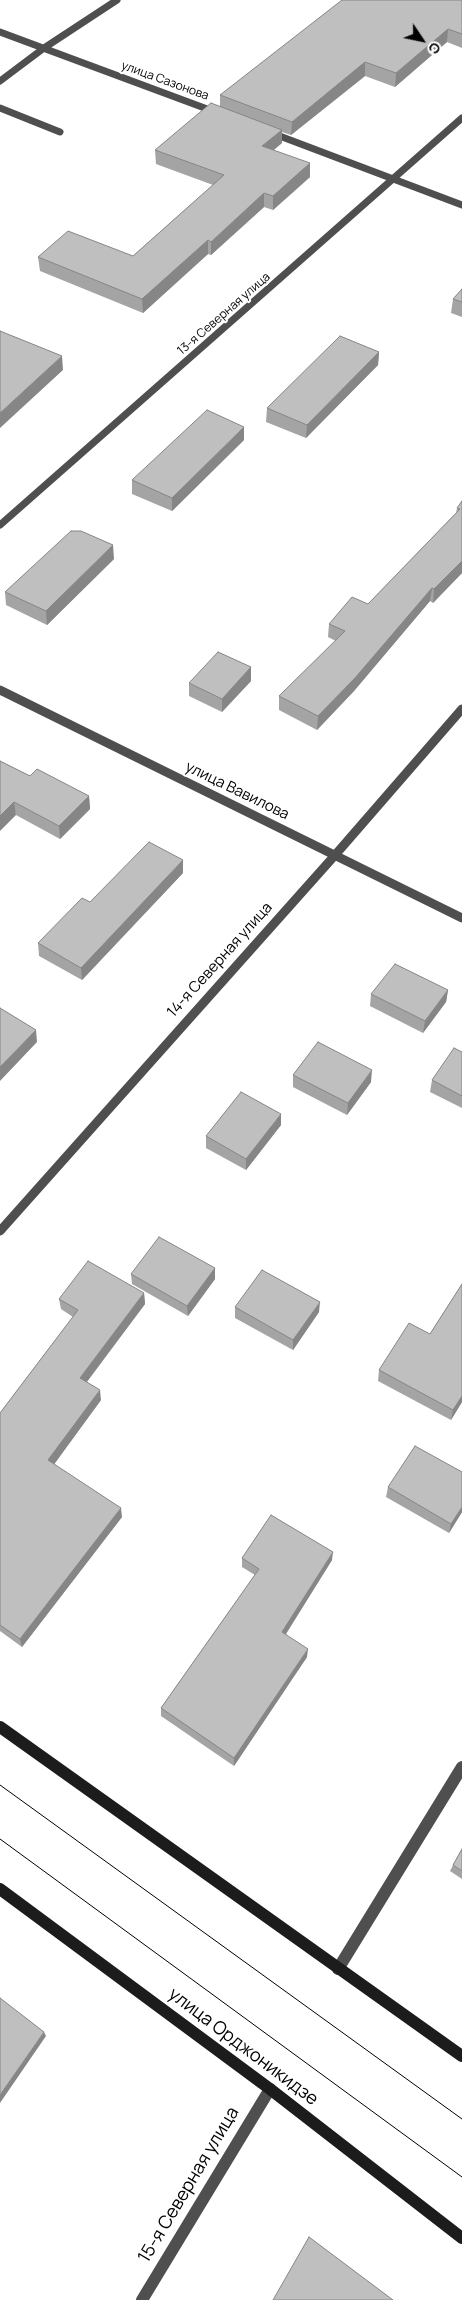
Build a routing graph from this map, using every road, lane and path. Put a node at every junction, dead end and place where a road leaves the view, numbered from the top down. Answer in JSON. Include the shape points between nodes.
{"nodes":[{"id":1,"x":117,"y":0,"type":"edge"},
{"id":2,"x":0,"y":32,"type":"edge"},
{"id":3,"x":44,"y":48,"type":"junction"},
{"id":4,"x":0,"y":82,"type":"edge"},
{"id":5,"x":0,"y":108,"type":"edge"},
{"id":6,"x":226,"y":116,"type":"edge"},
{"id":7,"x":462,"y":118,"type":"edge"},
{"id":8,"x":263,"y":130,"type":"edge"},
{"id":9,"x":60,"y":132,"type":"dead end"},
{"id":10,"x":393,"y":178,"type":"junction"},
{"id":11,"x":462,"y":205,"type":"edge"},
{"id":12,"x":0,"y":525,"type":"edge"},
{"id":13,"x":0,"y":690,"type":"edge"},
{"id":14,"x":462,"y":709,"type":"edge"},
{"id":15,"x":336,"y":854,"type":"junction"},
{"id":16,"x":462,"y":918,"type":"edge"},
{"id":17,"x":0,"y":1231,"type":"edge"},
{"id":18,"x":0,"y":1727,"type":"edge"},
{"id":19,"x":462,"y":1767,"type":"edge"},
{"id":20,"x":0,"y":1889,"type":"edge"},
{"id":21,"x":338,"y":1969,"type":"junction"},
{"id":22,"x":462,"y":2056,"type":"edge"},
{"id":23,"x":270,"y":2089,"type":"junction"},
{"id":24,"x":462,"y":2238,"type":"edge"},
{"id":25,"x":142,"y":2300,"type":"edge"}],
"edges":[{"from":1,"to":3,"type":"street"},
{"from":2,"to":3,"type":"street","name":"улица Сазонова"},
{"from":3,"to":4,"type":"street"},
{"from":3,"to":6,"type":"street","name":"улица Сазонова"},
{"from":5,"to":9,"type":"street"},
{"from":7,"to":10,"type":"street","name":"13-я Северная улица"},
{"from":8,"to":10,"type":"street"},
{"from":10,"to":11,"type":"street"},
{"from":10,"to":12,"type":"street","name":"13-я Северная улица"},
{"from":13,"to":15,"type":"street","name":"улица Вавилова"},
{"from":14,"to":15,"type":"street","name":"14-я Северная улица"},
{"from":15,"to":16,"type":"street","name":"улица Вавилова"},
{"from":15,"to":17,"type":"street","name":"14-я Северная улица"},
{"from":18,"to":21,"type":"main road"},
{"from":19,"to":21,"type":"street"},
{"from":20,"to":23,"type":"main road","name":"улица Орджоникидзе"},
{"from":21,"to":22,"type":"main road"},
{"from":23,"to":24,"type":"main road","name":"улица Орджоникидзе"},
{"from":23,"to":25,"type":"street","name":"15-я Северная улица"}]}
